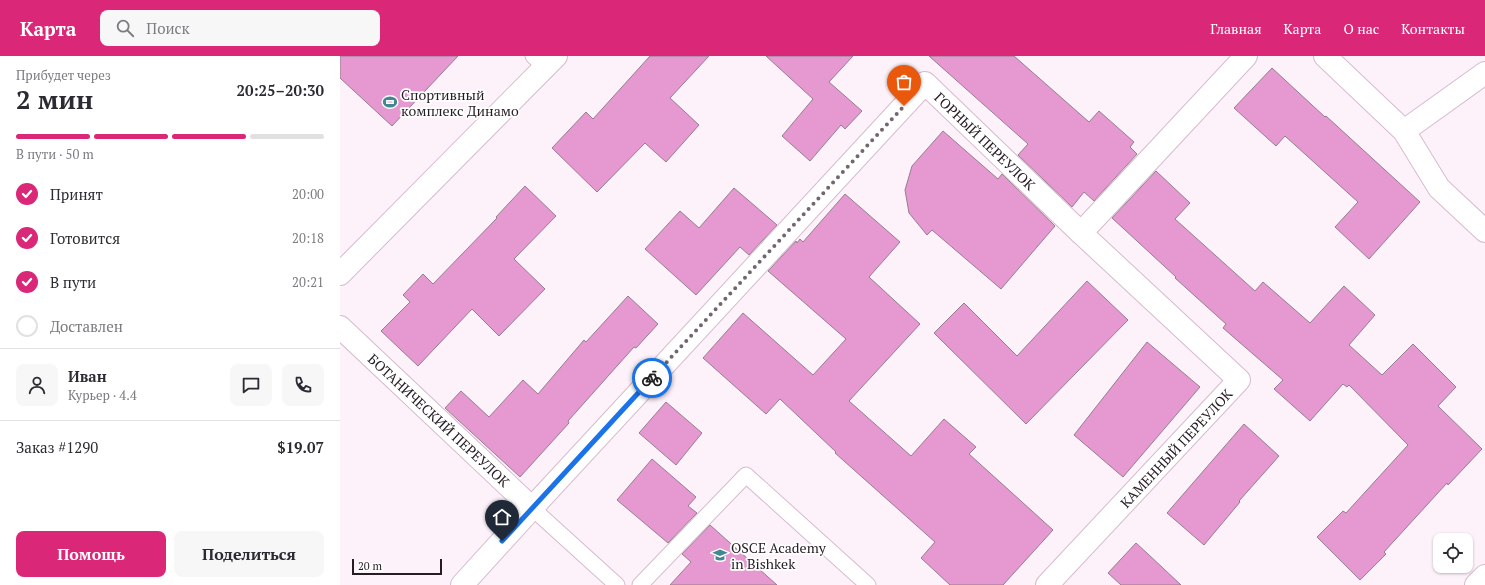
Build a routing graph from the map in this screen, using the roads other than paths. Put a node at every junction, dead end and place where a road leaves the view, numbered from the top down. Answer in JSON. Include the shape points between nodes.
{"nodes":[{"id":1,"x":1246,"y":56,"type":"edge"},
{"id":2,"x":1325,"y":56,"type":"edge"},
{"id":3,"x":545,"y":60,"type":"edge"},
{"id":4,"x":1483,"y":77,"type":"edge"},
{"id":5,"x":1404,"y":131,"type":"junction"},
{"id":6,"x":1485,"y":231,"type":"edge"},
{"id":7,"x":1081,"y":233,"type":"junction"},
{"id":8,"x":340,"y":274,"type":"edge"},
{"id":9,"x":340,"y":327,"type":"edge"},
{"id":10,"x":532,"y":508,"type":"junction"},
{"id":11,"x":1485,"y":576,"type":"edge"},
{"id":12,"x":462,"y":585,"type":"edge"},
{"id":13,"x":617,"y":585,"type":"edge"},
{"id":14,"x":640,"y":585,"type":"edge"},
{"id":15,"x":868,"y":585,"type":"edge"},
{"id":16,"x":1047,"y":585,"type":"edge"},
{"id":17,"x":1476,"y":585,"type":"edge"}],
"edges":[{"from":1,"to":7,"type":"street"},
{"from":2,"to":5,"type":"street"},
{"from":3,"to":8,"type":"street"},
{"from":4,"to":5,"type":"street"},
{"from":5,"to":6,"type":"street","via":[[1440,188]]},
{"from":7,"to":10,"type":"street","name":"ГОРНЫЙ ПЕРЕУЛОК","via":[[925,83]]},
{"from":7,"to":16,"type":"street","name":"КАМЕННЫЙ ПЕРЕУЛОК","via":[[1239,380]]},
{"from":9,"to":10,"type":"street","name":"БОТАНИЧЕСКИЙ ПЕРЕУЛОК"},
{"from":10,"to":12,"type":"street"},
{"from":10,"to":13,"type":"lane"},
{"from":11,"to":17,"type":"street"},
{"from":14,"to":15,"type":"lane","via":[[746,475]]}]}
